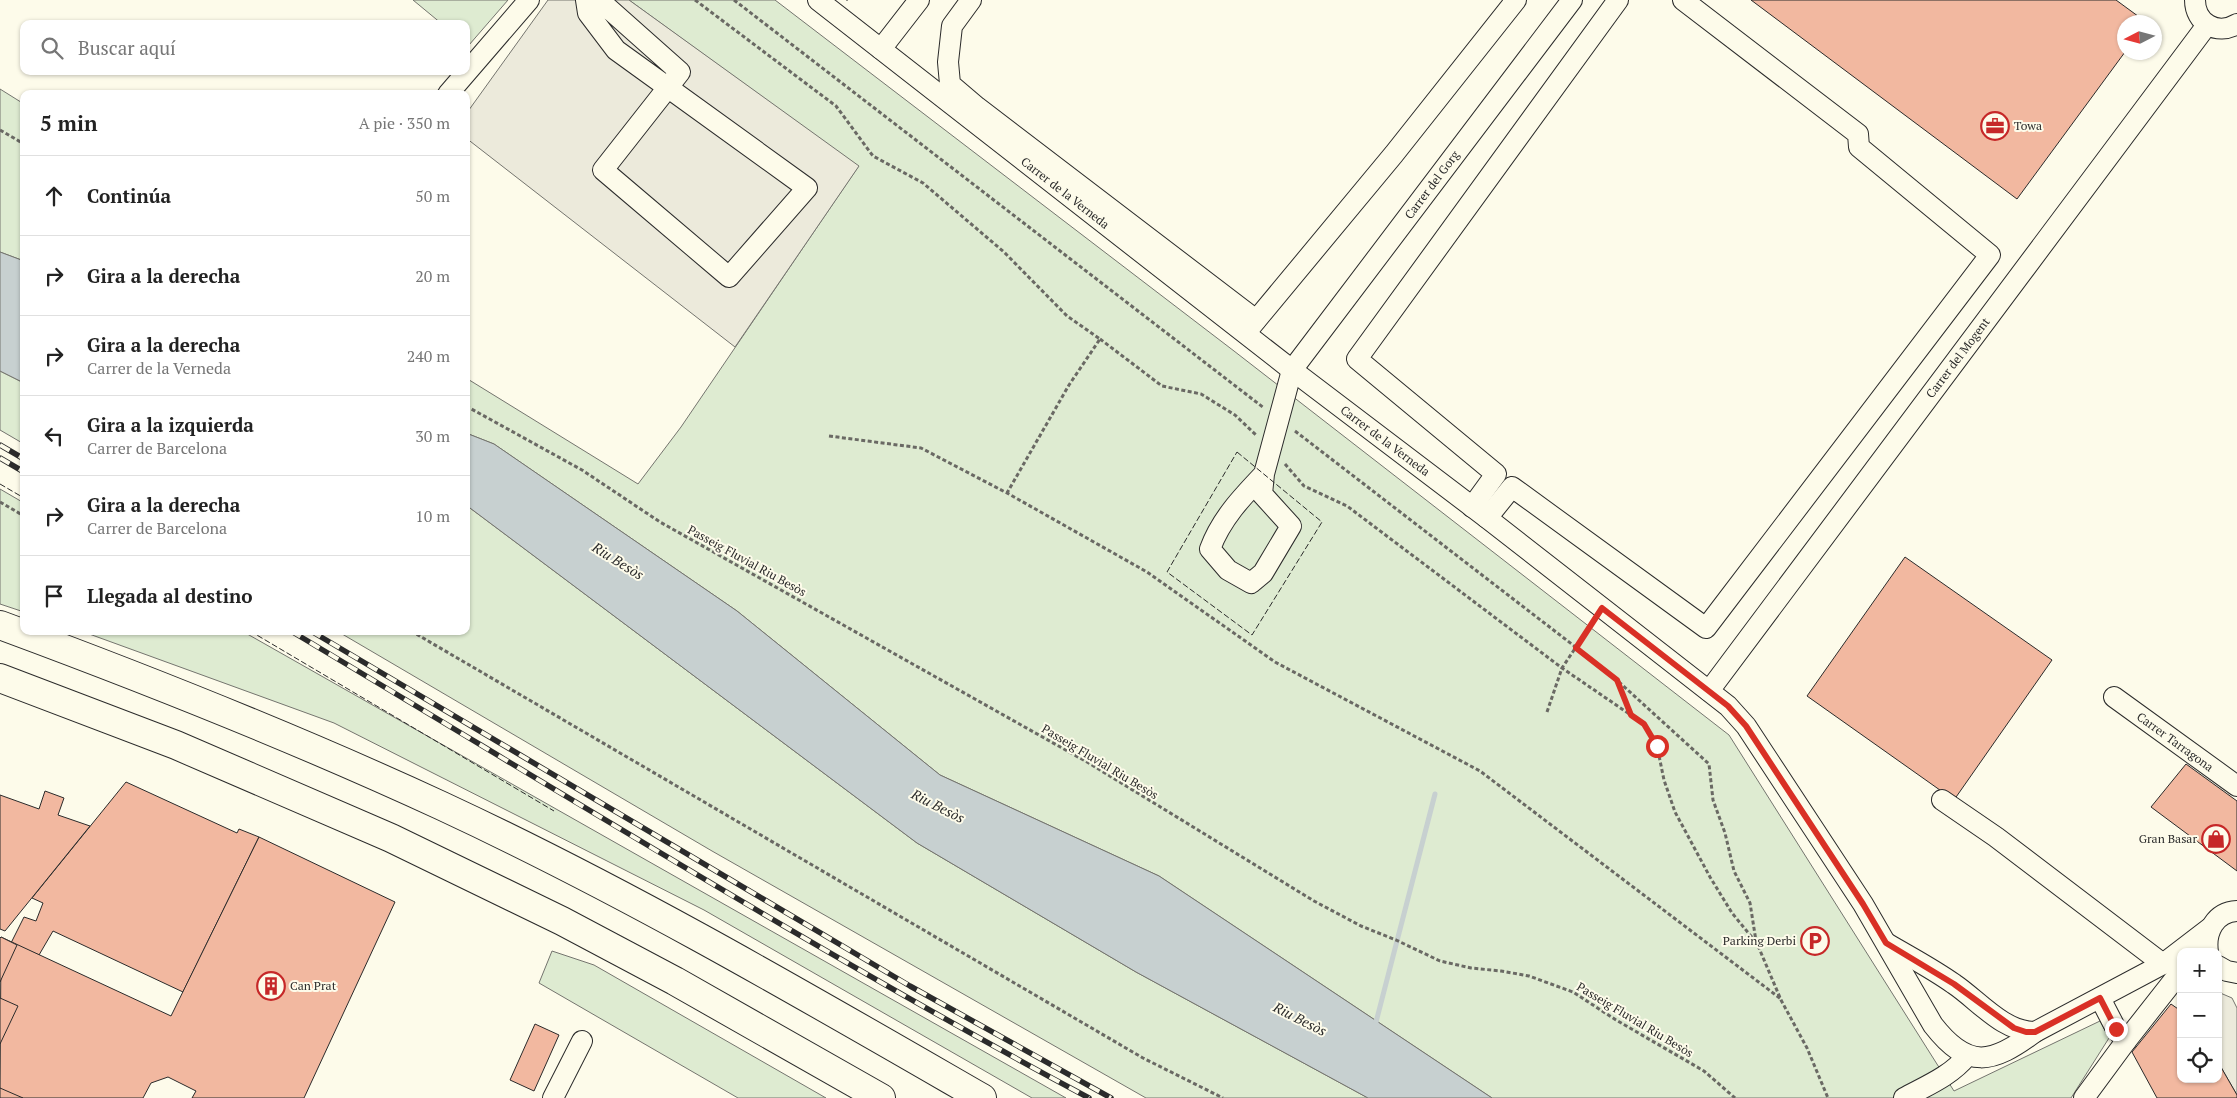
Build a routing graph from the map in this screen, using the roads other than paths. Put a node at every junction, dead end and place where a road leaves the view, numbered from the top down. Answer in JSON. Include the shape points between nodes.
{"nodes":[{"id":1,"x":529,"y":0,"type":"edge"},
{"id":2,"x":586,"y":0,"type":"edge"},
{"id":3,"x":599,"y":0,"type":"edge"},
{"id":4,"x":818,"y":0,"type":"edge"},
{"id":5,"x":919,"y":0,"type":"edge"},
{"id":6,"x":971,"y":0,"type":"edge"},
{"id":7,"x":1516,"y":0,"type":"edge"},
{"id":8,"x":1572,"y":0,"type":"edge"},
{"id":9,"x":1618,"y":0,"type":"edge"},
{"id":10,"x":1683,"y":0,"type":"edge"},
{"id":11,"x":2195,"y":0,"type":"edge"},
{"id":12,"x":2207,"y":24,"type":"junction"},
{"id":13,"x":2237,"y":24,"type":"edge"},
{"id":14,"x":882,"y":49,"type":"junction"},
{"id":15,"x":470,"y":68,"type":"edge"},
{"id":16,"x":464,"y":75,"type":"edge"},
{"id":17,"x":667,"y":87,"type":"junction"},
{"id":18,"x":451,"y":90,"type":"edge"},
{"id":19,"x":1251,"y":327,"type":"junction"},
{"id":20,"x":1292,"y":370,"type":"junction"},
{"id":21,"x":1264,"y":474,"type":"junction"},
{"id":22,"x":1480,"y":512,"type":"junction"},
{"id":23,"x":0,"y":625,"type":"edge"},
{"id":24,"x":20,"y":633,"type":"edge"},
{"id":25,"x":27,"y":635,"type":"edge"},
{"id":26,"x":0,"y":678,"type":"edge"},
{"id":27,"x":1709,"y":691,"type":"junction"},
{"id":28,"x":2114,"y":697,"type":"dead end"},
{"id":29,"x":2237,"y":786,"type":"edge"},
{"id":30,"x":1942,"y":800,"type":"dead end"},
{"id":31,"x":2237,"y":911,"type":"edge"},
{"id":32,"x":2210,"y":928,"type":"junction"},
{"id":33,"x":1886,"y":943,"type":"junction"},
{"id":34,"x":2208,"y":948,"type":"edge"},
{"id":35,"x":2175,"y":965,"type":"edge"},
{"id":36,"x":1954,"y":984,"type":"junction"},
{"id":37,"x":1917,"y":997,"type":"junction"},
{"id":38,"x":2100,"y":998,"type":"junction"},
{"id":39,"x":2035,"y":1032,"type":"junction"},
{"id":40,"x":2126,"y":1040,"type":"junction"},
{"id":41,"x":582,"y":1041,"type":"dead end"},
{"id":42,"x":1967,"y":1056,"type":"junction"},
{"id":43,"x":553,"y":1098,"type":"edge"},
{"id":44,"x":881,"y":1098,"type":"edge"},
{"id":45,"x":982,"y":1098,"type":"edge"},
{"id":46,"x":1904,"y":1098,"type":"edge"},
{"id":47,"x":2084,"y":1098,"type":"edge"}],
"edges":[{"from":1,"to":15,"type":"street"},
{"from":2,"to":17,"type":"street","via":[[588,13],[616,50]]},
{"from":3,"to":17,"type":"street","via":[[680,72]]},
{"from":4,"to":14,"type":"street","name":"Carrer de la Verneda"},
{"from":5,"to":14,"type":"street"},
{"from":6,"to":19,"type":"street","via":[[952,26],[948,62],[950,84]]},
{"from":7,"to":19,"type":"street"},
{"from":8,"to":20,"type":"street","name":"Carrer del Gorg"},
{"from":9,"to":22,"type":"street","via":[[1357,359],[1496,474]]},
{"from":10,"to":22,"type":"street","via":[[1858,134],[1859,147],[1990,255],[1706,628],[1512,487]]},
{"from":11,"to":12,"type":"street","via":[[2196,12]]},
{"from":12,"to":13,"type":"street","via":[[2222,29]]},
{"from":12,"to":27,"type":"street","name":"Carrer del Mogent"},
{"from":14,"to":19,"type":"street","name":"Carrer de la Verneda"},
{"from":16,"to":18,"type":"street"},
{"from":17,"to":17,"type":"street","via":[[807,188],[729,277],[603,170]]},
{"from":19,"to":20,"type":"street","name":"Carrer de la Verneda"},
{"from":20,"to":21,"type":"street"},
{"from":20,"to":22,"type":"street","name":"Carrer de la Verneda"},
{"from":21,"to":21,"type":"street","via":[[1239,500],[1217,531],[1210,550],[1228,570],[1251,583],[1263,573],[1291,526],[1262,494]]},
{"from":22,"to":27,"type":"street","name":"Carrer de la Verneda"},
{"from":23,"to":24,"type":"highway"},
{"from":25,"to":45,"type":"highway","via":[[186,695],[442,806],[698,937]]},
{"from":26,"to":44,"type":"highway","via":[[176,745],[391,838],[676,981]]},
{"from":27,"to":33,"type":"street","name":"Carrer de la Verneda","via":[[1746,726]]},
{"from":28,"to":29,"type":"street","name":"Carrer Tarragona"},
{"from":30,"to":35,"type":"street"},
{"from":31,"to":32,"type":"street","via":[[2226,913]]},
{"from":32,"to":34,"type":"street"},
{"from":32,"to":35,"type":"street"},
{"from":33,"to":36,"type":"street","name":"Carrer de la Verneda"},
{"from":33,"to":37,"type":"street","name":"Carrer de la Verneda"},
{"from":35,"to":38,"type":"street"},
{"from":35,"to":40,"type":"street"},
{"from":36,"to":37,"type":"street","via":[[1928,983]]},
{"from":36,"to":39,"type":"street","name":"Carrer de la Verneda","via":[[2014,1028]]},
{"from":37,"to":42,"type":"street","name":"Carrer de la Verneda","via":[[1945,1040]]},
{"from":38,"to":39,"type":"street"},
{"from":38,"to":40,"type":"street","via":[[2116,1029]]},
{"from":39,"to":42,"type":"street","via":[[1998,1054]]},
{"from":40,"to":47,"type":"street"},
{"from":41,"to":43,"type":"street"},
{"from":42,"to":46,"type":"street","via":[[1958,1068]]}]}
